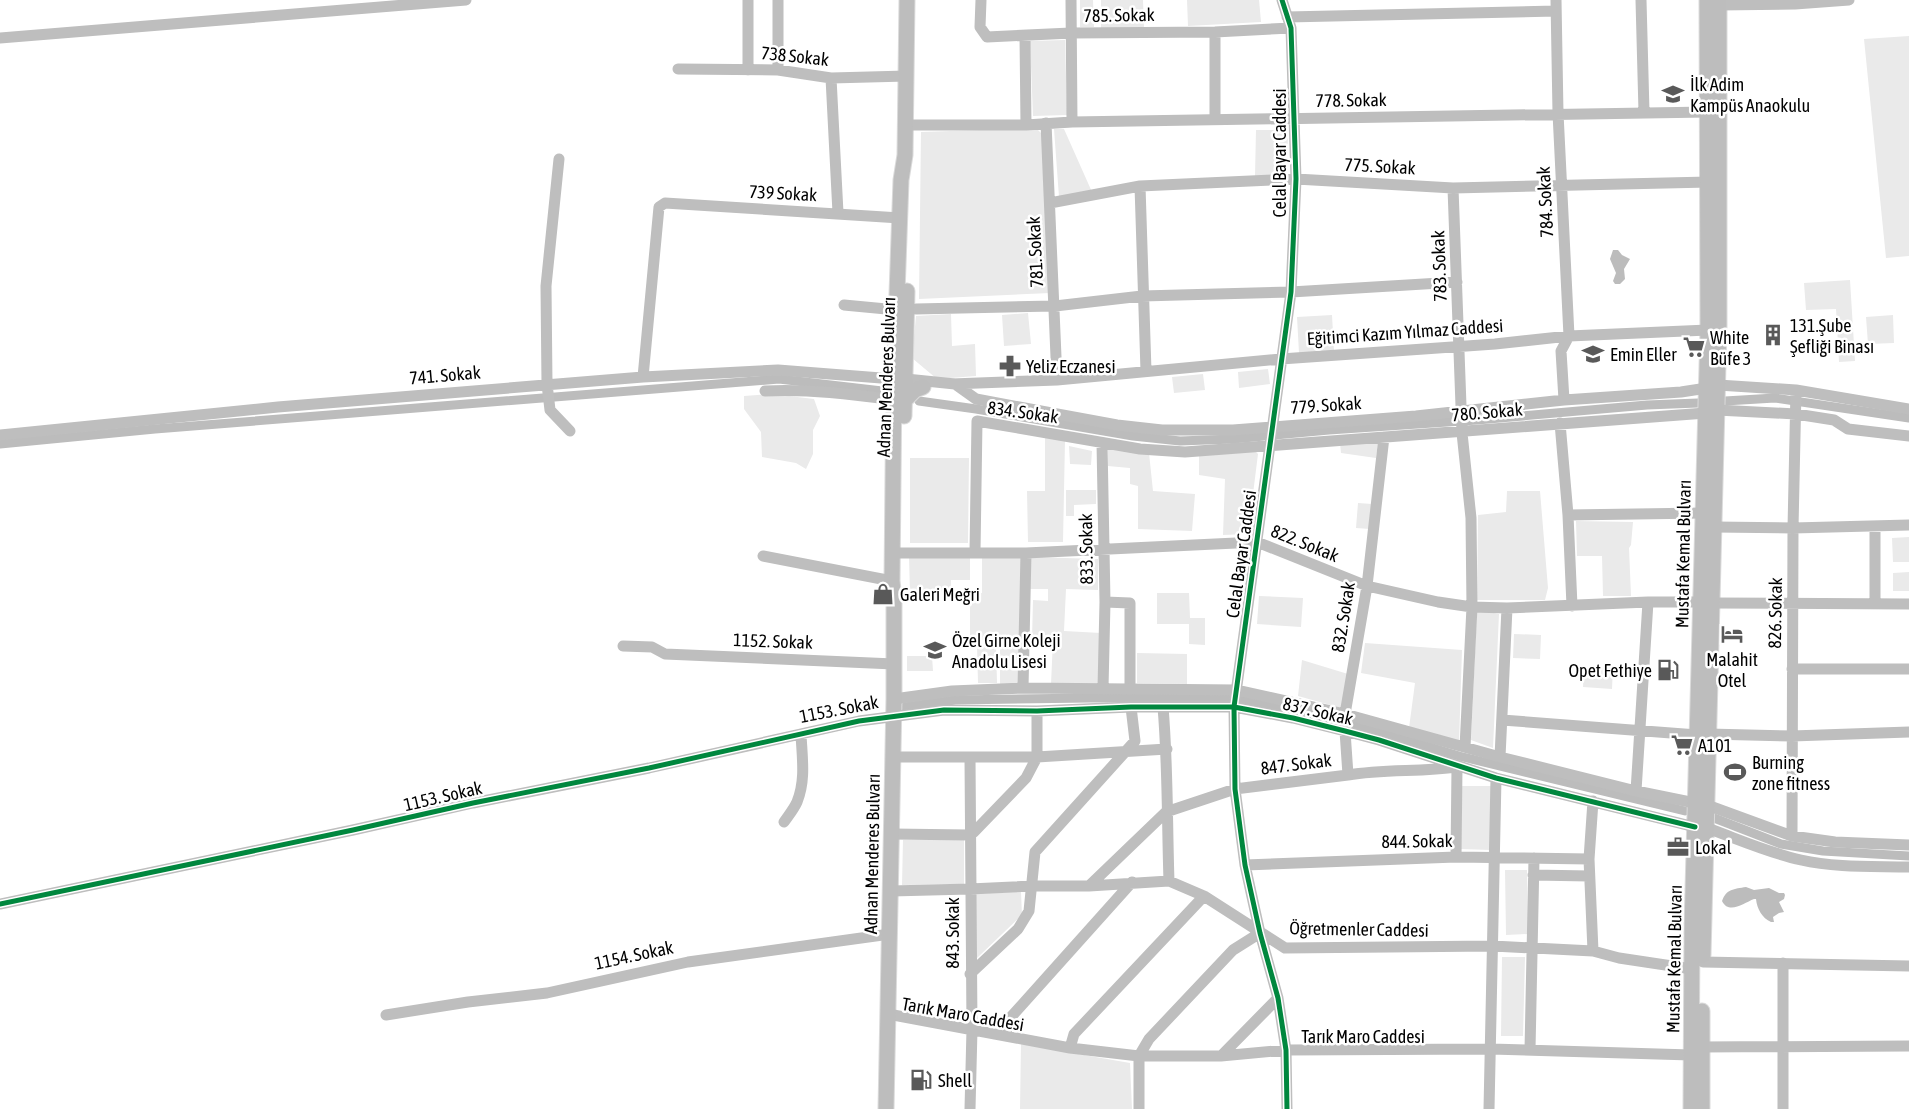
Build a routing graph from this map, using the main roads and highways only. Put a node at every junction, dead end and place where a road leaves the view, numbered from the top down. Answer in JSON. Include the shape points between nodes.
{"nodes":[{"id":1,"x":907,"y":0,"type":"edge"},
{"id":2,"x":1715,"y":2,"type":"edge"},
{"id":3,"x":905,"y":155,"type":"junction"},
{"id":4,"x":923,"y":387,"type":"road end"},
{"id":5,"x":1712,"y":387,"type":"junction"},
{"id":6,"x":900,"y":388,"type":"junction"},
{"id":7,"x":1712,"y":412,"type":"junction"},
{"id":8,"x":896,"y":553,"type":"junction"},
{"id":9,"x":894,"y":599,"type":"junction"},
{"id":10,"x":1706,"y":602,"type":"junction"},
{"id":11,"x":1696,"y":1051,"type":"junction"},
{"id":12,"x":886,"y":1109,"type":"edge"},
{"id":13,"x":1691,"y":1109,"type":"edge"},
{"id":14,"x":1702,"y":1109,"type":"edge"}],
"edges":[{"from":1,"to":3,"type":"main road","name":"Adnan Menderes Bulvarı"},
{"from":2,"to":5,"type":"main road","name":"Mustafa Kemal Bulvarı"},
{"from":2,"to":5,"type":"main road","name":"Mustafa Kemal Bulvarı","via":[[1707,112],[1708,330]]},
{"from":3,"to":6,"type":"main road","name":"Adnan Menderes Bulvarı","via":[[901,180],[897,310]]},
{"from":3,"to":6,"type":"main road","name":"Adnan Menderes Bulvarı","via":[[909,179]]},
{"from":4,"to":6,"type":"main road","via":[[915,390]]},
{"from":5,"to":7,"type":"main road","name":"Mustafa Kemal Bulvarı"},
{"from":6,"to":8,"type":"main road","name":"Adnan Menderes Bulvarı"},
{"from":7,"to":10,"type":"main road","name":"Mustafa Kemal Bulvarı","via":[[1714,526]]},
{"from":7,"to":10,"type":"main road","name":"Mustafa Kemal Bulvarı","via":[[1703,514]]},
{"from":8,"to":9,"type":"main road","name":"Adnan Menderes Bulvarı"},
{"from":8,"to":9,"type":"main road","name":"Adnan Menderes Bulvarı","via":[[892,581]]},
{"from":9,"to":12,"type":"main road","name":"Adnan Menderes Bulvarı"},
{"from":10,"to":11,"type":"main road","name":"Mustafa Kemal Bulvarı"},
{"from":11,"to":13,"type":"main road","name":"Mustafa Kemal Bulvarı"},
{"from":11,"to":14,"type":"main road","name":"Mustafa Kemal Bulvarı"}]}
